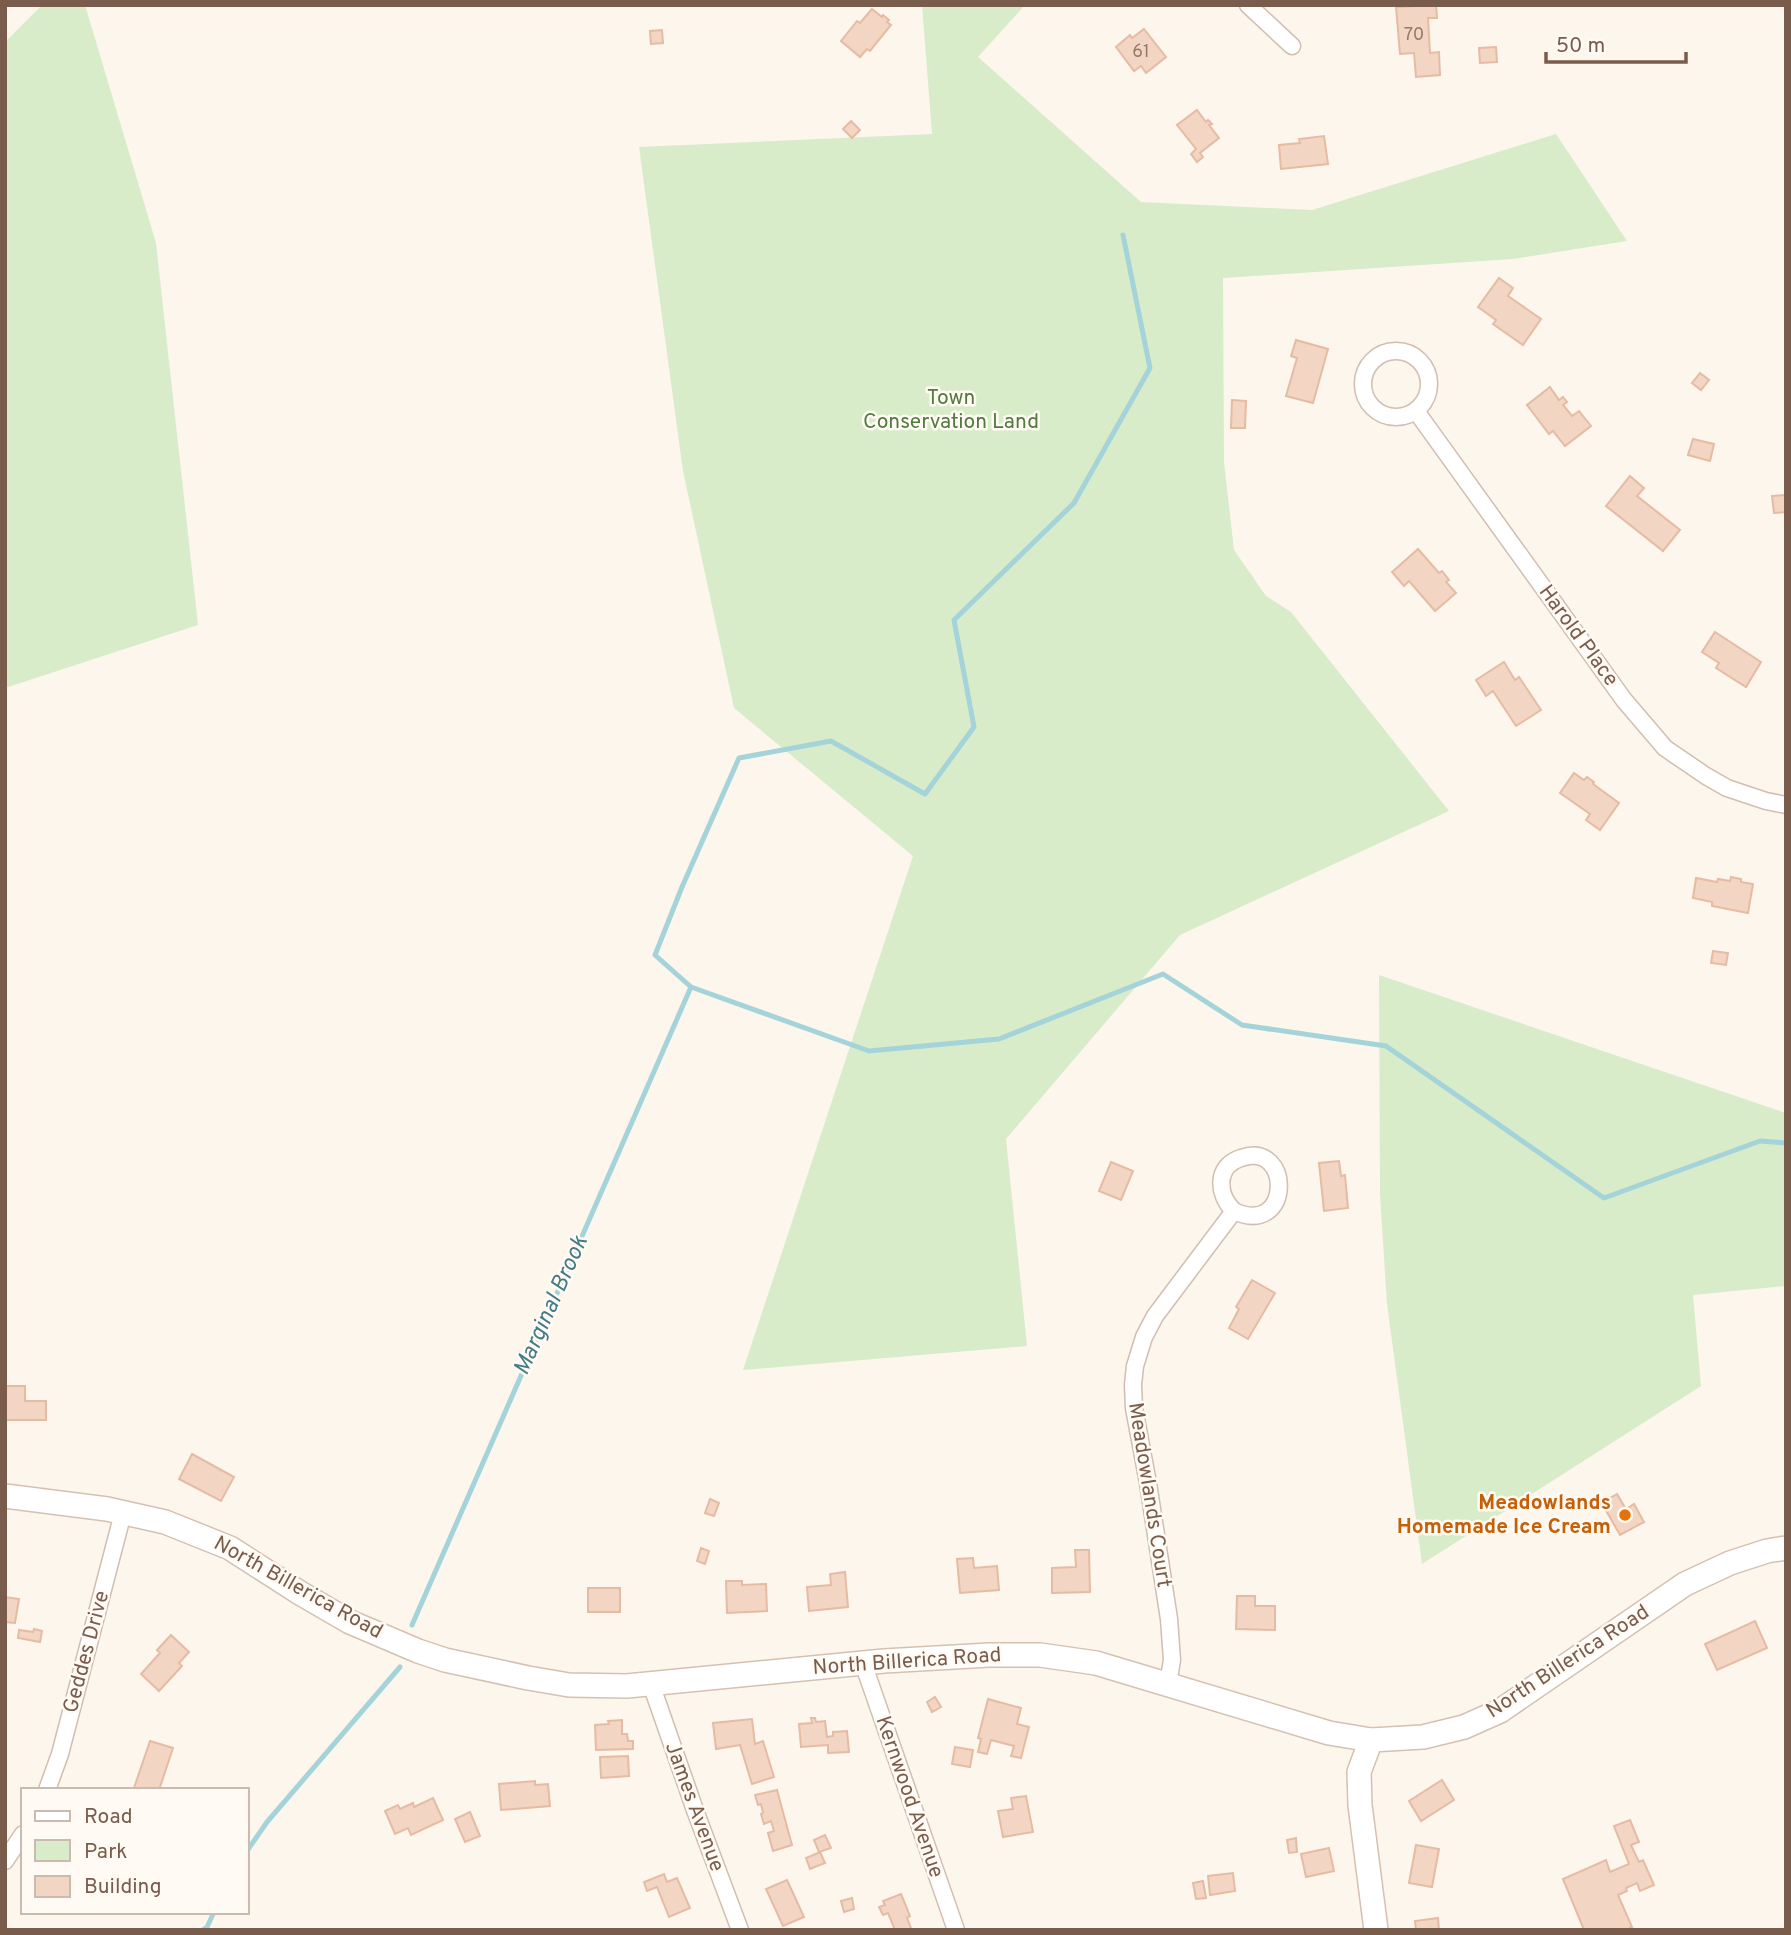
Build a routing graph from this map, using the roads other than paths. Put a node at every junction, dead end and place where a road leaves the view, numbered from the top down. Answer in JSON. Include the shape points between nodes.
{"nodes":[{"id":1,"x":1248,"y":5,"type":"edge"},
{"id":2,"x":1292,"y":46,"type":"dead end"},
{"id":3,"x":1416,"y":411,"type":"junction"},
{"id":4,"x":1786,"y":805,"type":"edge"},
{"id":5,"x":1234,"y":1210,"type":"dead end"},
{"id":6,"x":5,"y":1496,"type":"edge"},
{"id":7,"x":123,"y":1513,"type":"junction"},
{"id":8,"x":1786,"y":1548,"type":"edge"},
{"id":9,"x":863,"y":1663,"type":"junction"},
{"id":10,"x":650,"y":1684,"type":"junction"},
{"id":11,"x":1168,"y":1684,"type":"junction"},
{"id":12,"x":1371,"y":1740,"type":"junction"},
{"id":13,"x":48,"y":1788,"type":"edge"},
{"id":14,"x":21,"y":1837,"type":"edge"},
{"id":15,"x":5,"y":1861,"type":"edge"},
{"id":16,"x":740,"y":1930,"type":"edge"},
{"id":17,"x":956,"y":1930,"type":"edge"},
{"id":18,"x":1376,"y":1930,"type":"edge"}],
"edges":[{"from":1,"to":2,"type":"street"},
{"from":3,"to":3,"type":"street","via":[[1406,416],[1383,415],[1366,400],[1363,378],[1374,359],[1394,351],[1422,363],[1429,383]]},
{"from":3,"to":4,"type":"street","name":"Harold Place","via":[[1624,700],[1665,748],[1727,788]]},
{"from":5,"to":11,"type":"street","name":"Meadowlands Court","via":[[1155,1316],[1135,1366],[1134,1408],[1169,1619],[1172,1660]]},
{"from":6,"to":7,"type":"main road","name":"North Billerica Road"},
{"from":7,"to":10,"type":"main road","name":"North Billerica Road","via":[[165,1522],[230,1548],[350,1622],[445,1660],[569,1685]]},
{"from":7,"to":13,"type":"street","name":"Geddes Drive"},
{"from":8,"to":12,"type":"main road","name":"North Billerica Road","via":[[1730,1563],[1685,1584],[1500,1711],[1464,1727],[1423,1737]]},
{"from":9,"to":10,"type":"main road","name":"North Billerica Road"},
{"from":9,"to":11,"type":"main road","name":"North Billerica Road","via":[[1040,1655],[1096,1662]]},
{"from":9,"to":17,"type":"street","name":"Kernwood Avenue"},
{"from":10,"to":16,"type":"street","name":"James Avenue"},
{"from":11,"to":12,"type":"main road","name":"North Billerica Road","via":[[1329,1733]]},
{"from":12,"to":18,"type":"main road","via":[[1359,1772]]},
{"from":14,"to":15,"type":"street"}]}
